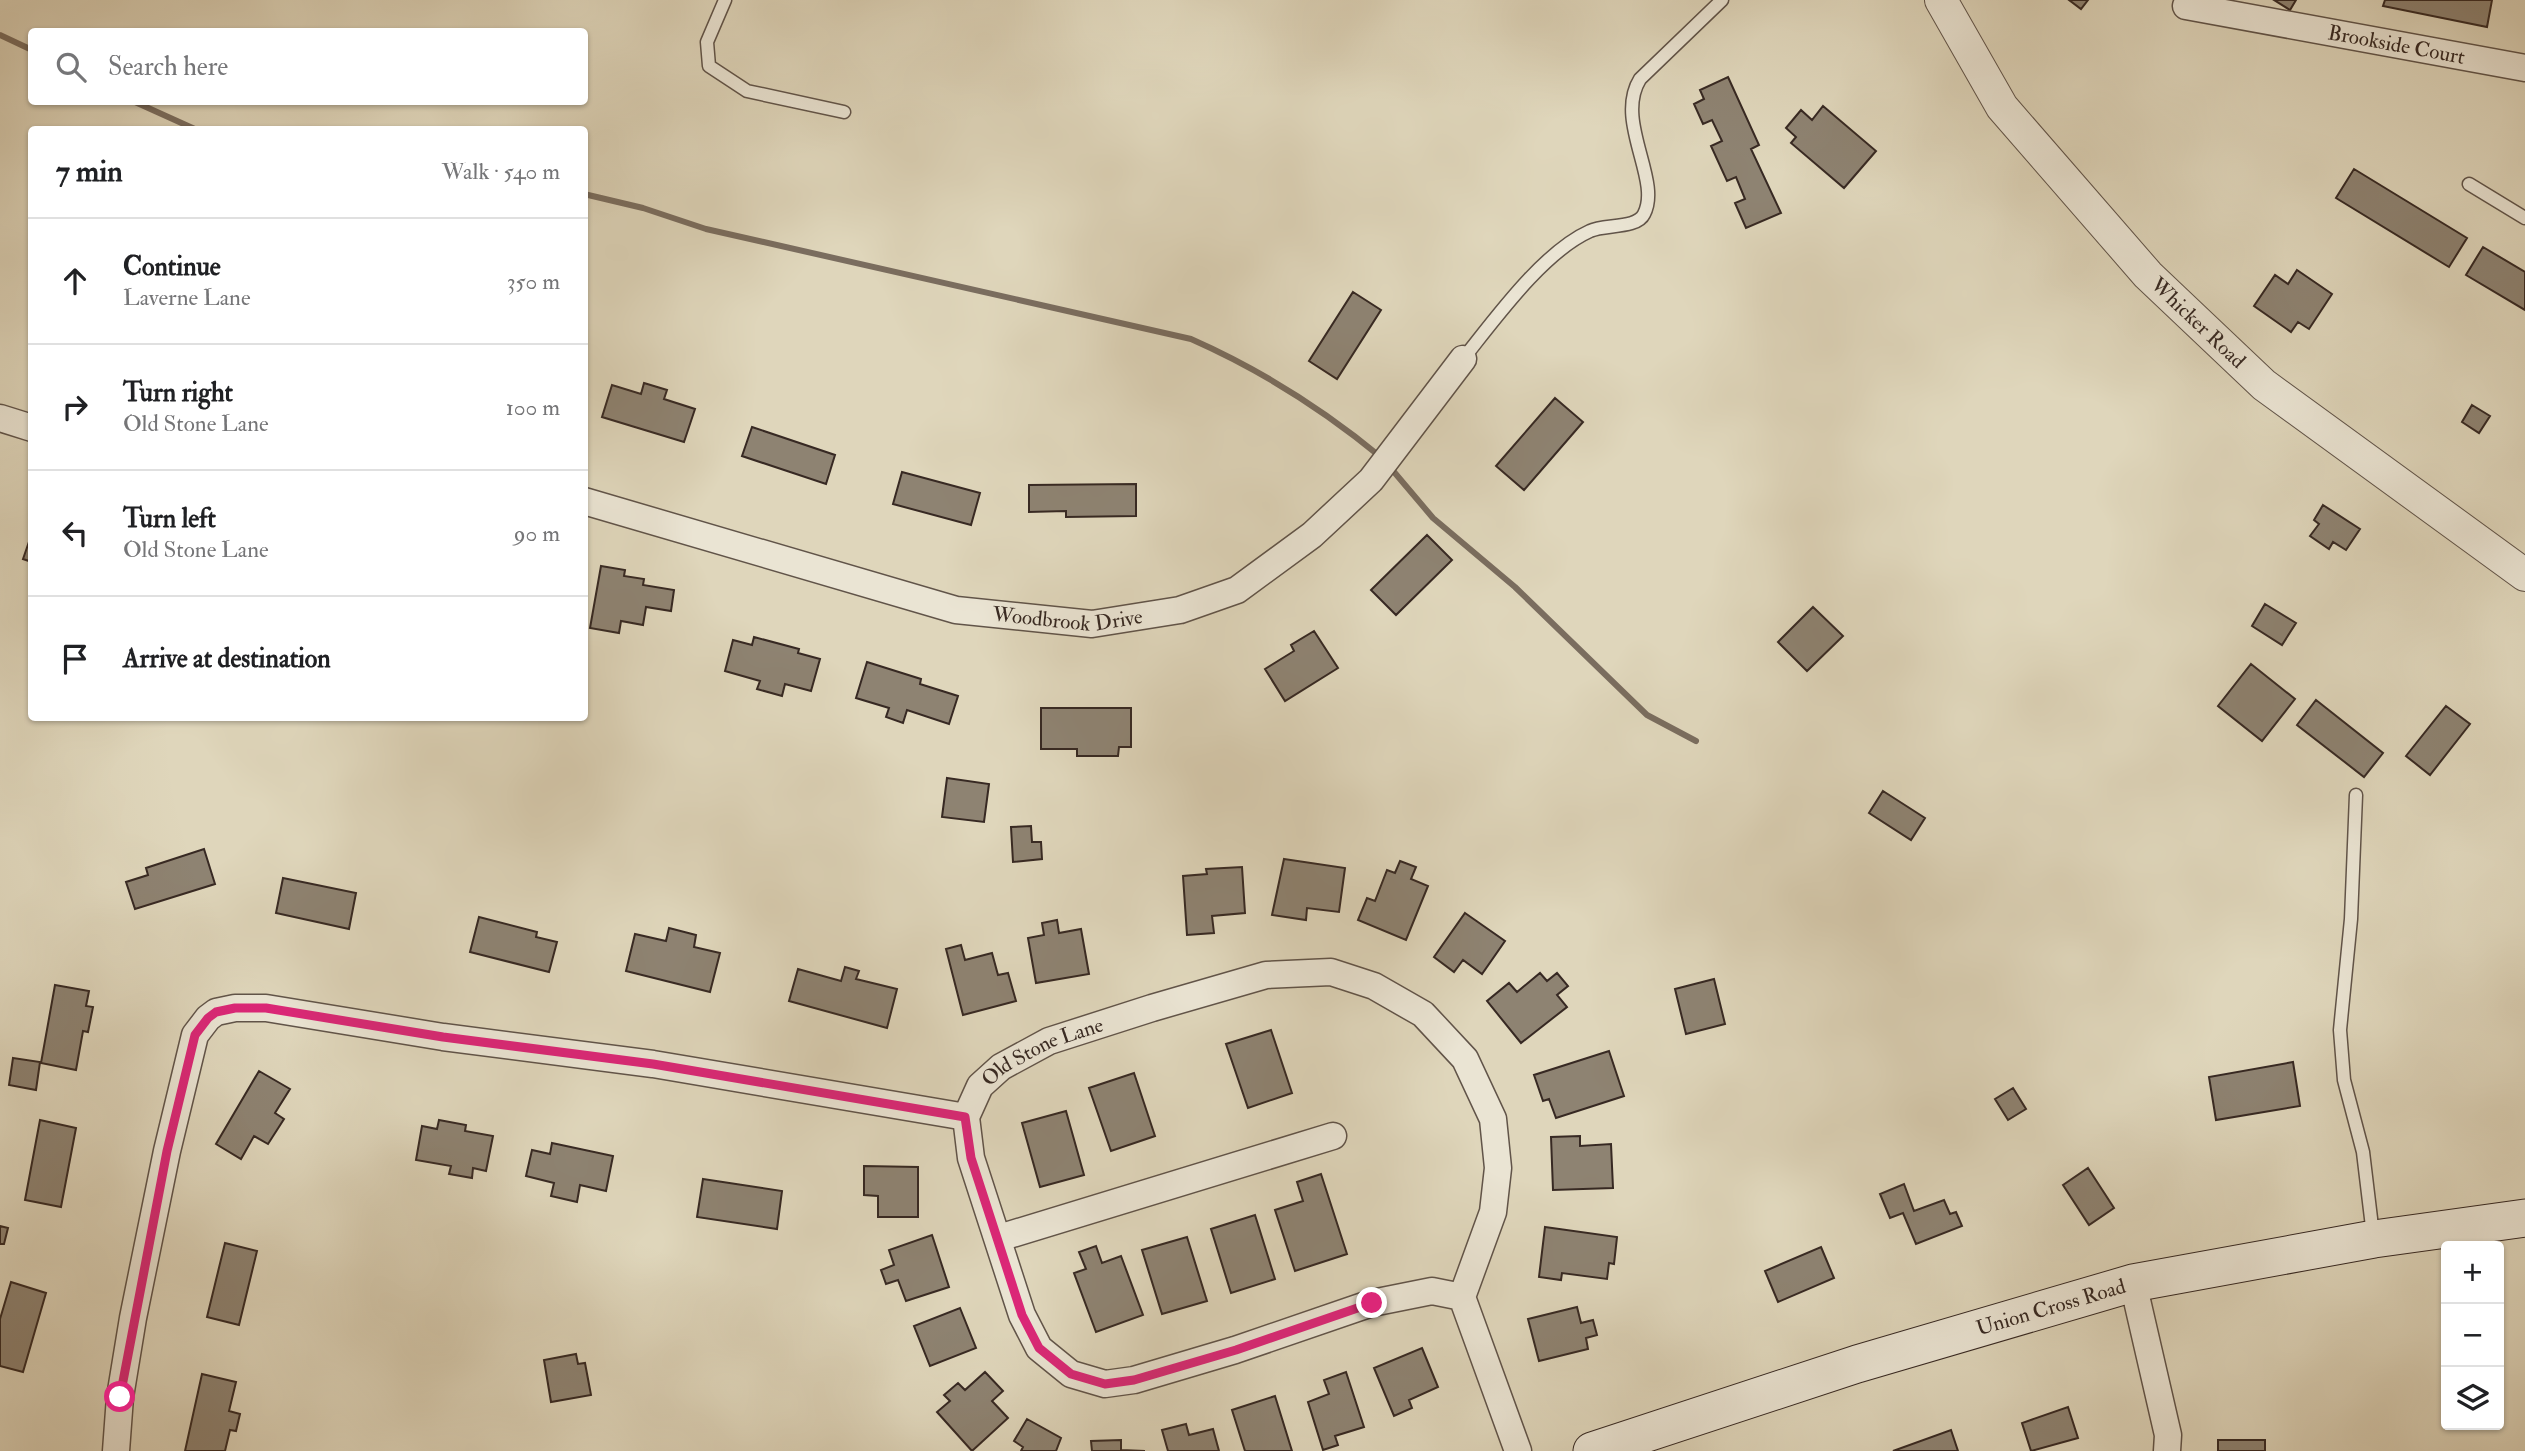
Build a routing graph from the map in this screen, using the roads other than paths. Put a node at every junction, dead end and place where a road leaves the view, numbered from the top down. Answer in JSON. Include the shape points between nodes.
{"nodes":[{"id":1,"x":725,"y":0,"type":"edge"},
{"id":2,"x":1722,"y":0,"type":"edge"},
{"id":3,"x":1941,"y":0,"type":"edge"},
{"id":4,"x":2186,"y":6,"type":"dead end"},
{"id":5,"x":2525,"y":68,"type":"edge"},
{"id":6,"x":844,"y":112,"type":"dead end"},
{"id":7,"x":2469,"y":184,"type":"dead end"},
{"id":8,"x":2525,"y":218,"type":"edge"},
{"id":9,"x":1463,"y":359,"type":"joint"},
{"id":10,"x":0,"y":418,"type":"edge"},
{"id":11,"x":28,"y":427,"type":"edge"},
{"id":12,"x":588,"y":502,"type":"edge"},
{"id":13,"x":2525,"y":575,"type":"edge"},
{"id":14,"x":2356,"y":795,"type":"dead end"},
{"id":15,"x":965,"y":1117,"type":"junction"},
{"id":16,"x":1333,"y":1136,"type":"dead end"},
{"id":17,"x":2525,"y":1218,"type":"edge"},
{"id":18,"x":999,"y":1238,"type":"junction"},
{"id":19,"x":2374,"y":1239,"type":"junction"},
{"id":20,"x":2133,"y":1283,"type":"junction"},
{"id":21,"x":1462,"y":1297,"type":"junction"},
{"id":22,"x":116,"y":1451,"type":"edge"},
{"id":23,"x":1518,"y":1451,"type":"edge"},
{"id":24,"x":1592,"y":1451,"type":"edge"},
{"id":25,"x":2167,"y":1451,"type":"edge"}],
"edges":[{"from":1,"to":6,"type":"lane","via":[[707,41],[709,66],[747,91]]},
{"from":2,"to":9,"type":"lane","via":[[1632,91],[1631,111],[1648,198],[1640,220],[1590,230],[1551,258],[1506,304]]},
{"from":3,"to":13,"type":"street","name":"Whicker Road","via":[[2002,107],[2148,275],[2264,385]]},
{"from":4,"to":5,"type":"street","name":"Brookside Court"},
{"from":7,"to":8,"type":"lane"},
{"from":9,"to":12,"type":"street","name":"Woodbrook Drive","via":[[1371,480],[1312,535],[1237,590],[1180,610],[1092,624],[956,610]]},
{"from":10,"to":11,"type":"street"},
{"from":14,"to":19,"type":"lane","via":[[2340,1030],[2344,1080],[2363,1152]]},
{"from":15,"to":18,"type":"street","via":[[971,1158]]},
{"from":15,"to":21,"type":"street","name":"Old Stone Lane","via":[[980,1086],[1001,1067],[1049,1041],[1152,1008],[1266,975],[1331,972],[1374,986],[1423,1014],[1465,1059],[1493,1119],[1498,1168],[1493,1212]]},
{"from":15,"to":22,"type":"street","via":[[653,1064],[266,1008],[216,1012],[195,1035],[167,1151],[129,1344]]},
{"from":16,"to":18,"type":"street"},
{"from":17,"to":19,"type":"main road","name":"Union Cross Road"},
{"from":18,"to":21,"type":"street","via":[[1022,1315],[1039,1348],[1071,1374],[1105,1384],[1236,1350],[1372,1303],[1432,1291]]},
{"from":19,"to":20,"type":"main road","name":"Union Cross Road"},
{"from":20,"to":24,"type":"main road","name":"Union Cross Road","via":[[1857,1364]]},
{"from":20,"to":25,"type":"street","via":[[2168,1435]]},
{"from":21,"to":23,"type":"street"}]}
